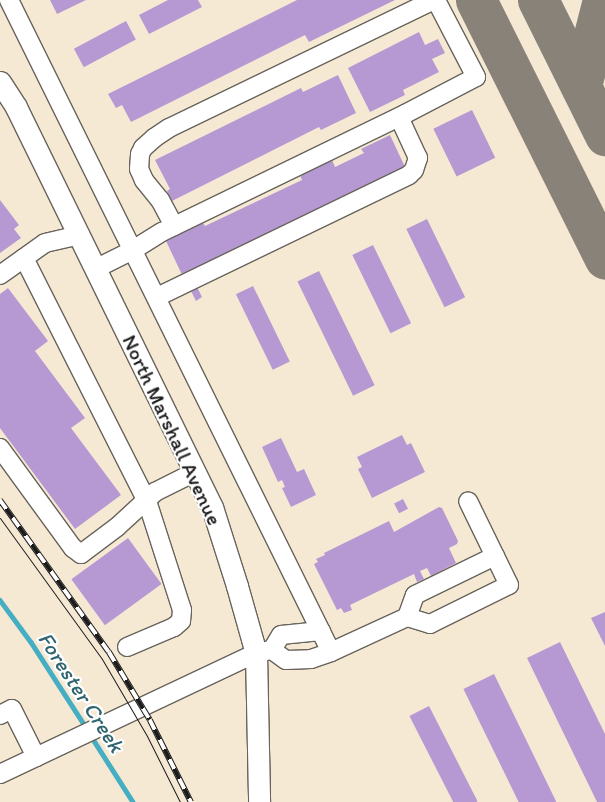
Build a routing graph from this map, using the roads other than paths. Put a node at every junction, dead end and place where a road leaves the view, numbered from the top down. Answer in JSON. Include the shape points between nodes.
{"nodes":[{"id":1,"x":10,"y":0,"type":"edge"},
{"id":2,"x":435,"y":0,"type":"edge"},
{"id":3,"x":0,"y":82,"type":"edge"},
{"id":4,"x":399,"y":117,"type":"junction"},
{"id":5,"x":174,"y":226,"type":"junction"},
{"id":6,"x":79,"y":235,"type":"junction"},
{"id":7,"x":134,"y":250,"type":"junction"},
{"id":8,"x":24,"y":258,"type":"junction"},
{"id":9,"x":95,"y":269,"type":"junction"},
{"id":10,"x":0,"y":275,"type":"edge"},
{"id":11,"x":157,"y":297,"type":"junction"},
{"id":12,"x":0,"y":448,"type":"edge"},
{"id":13,"x":195,"y":472,"type":"junction"},
{"id":14,"x":147,"y":501,"type":"junction"},
{"id":15,"x":468,"y":501,"type":"dead end"},
{"id":16,"x":495,"y":556,"type":"junction"},
{"id":17,"x":408,"y":617,"type":"junction"},
{"id":18,"x":321,"y":631,"type":"junction"},
{"id":19,"x":127,"y":647,"type":"dead end"},
{"id":20,"x":264,"y":652,"type":"junction"},
{"id":21,"x":331,"y":652,"type":"junction"},
{"id":22,"x":0,"y":715,"type":"edge"},
{"id":23,"x":36,"y":757,"type":"junction"},
{"id":24,"x":0,"y":774,"type":"edge"},
{"id":25,"x":259,"y":802,"type":"edge"}],
"edges":[{"from":1,"to":7,"type":"street"},
{"from":2,"to":4,"type":"street","via":[[476,77]]},
{"from":2,"to":5,"type":"street","via":[[154,138],[140,154],[140,169]]},
{"from":3,"to":6,"type":"main road","name":"North Marshall Avenue","via":[[16,107]]},
{"from":4,"to":5,"type":"street"},
{"from":4,"to":11,"type":"street","via":[[418,158],[409,175]]},
{"from":5,"to":7,"type":"street"},
{"from":6,"to":8,"type":"street","via":[[45,243]]},
{"from":6,"to":9,"type":"main road","name":"North Marshall Avenue"},
{"from":7,"to":9,"type":"street"},
{"from":7,"to":11,"type":"street"},
{"from":8,"to":10,"type":"street"},
{"from":8,"to":14,"type":"street"},
{"from":9,"to":13,"type":"main road","name":"North Marshall Avenue"},
{"from":11,"to":18,"type":"street"},
{"from":12,"to":14,"type":"street","via":[[73,548],[81,554]]},
{"from":13,"to":14,"type":"street","via":[[155,492]]},
{"from":13,"to":20,"type":"main road","name":"North Marshall Avenue","via":[[212,507],[237,586]]},
{"from":14,"to":19,"type":"street","via":[[182,610],[181,621]]},
{"from":15,"to":16,"type":"street"},
{"from":16,"to":17,"type":"street","via":[[415,594]]},
{"from":16,"to":17,"type":"street","via":[[509,585],[430,624]]},
{"from":17,"to":21,"type":"street"},
{"from":18,"to":20,"type":"street","via":[[281,635]]},
{"from":18,"to":21,"type":"street"},
{"from":20,"to":21,"type":"street","via":[[286,660],[311,659]]},
{"from":20,"to":23,"type":"street"},
{"from":20,"to":25,"type":"main road","name":"North Marshall Avenue"},
{"from":22,"to":23,"type":"street","via":[[12,709]]},
{"from":23,"to":24,"type":"street"}]}
